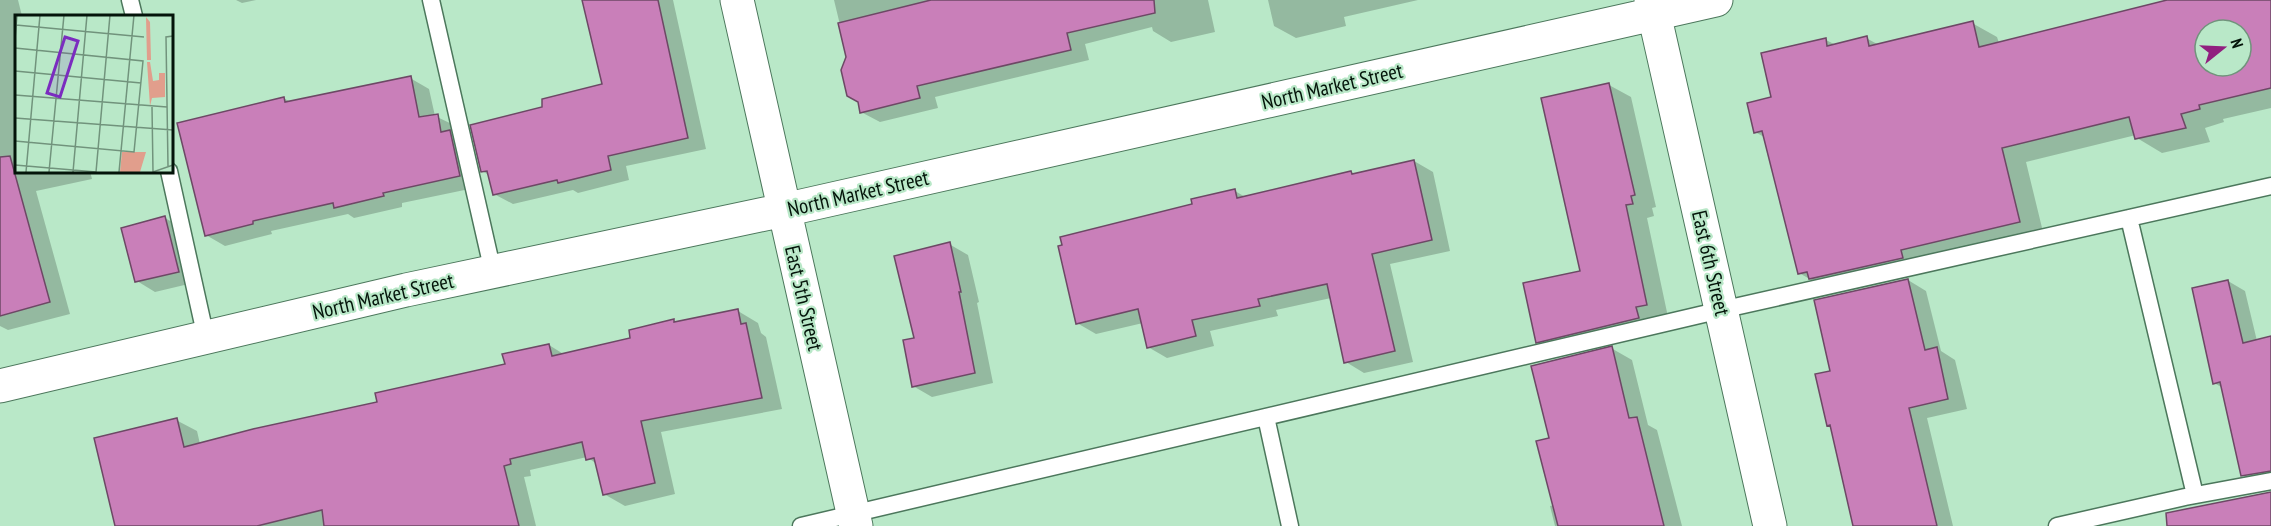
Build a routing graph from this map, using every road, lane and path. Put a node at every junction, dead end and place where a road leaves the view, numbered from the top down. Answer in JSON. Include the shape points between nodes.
{"nodes":[{"id":1,"x":130,"y":0,"type":"edge"},
{"id":2,"x":431,"y":0,"type":"edge"},
{"id":3,"x":737,"y":0,"type":"edge"},
{"id":4,"x":1716,"y":0,"type":"edge"},
{"id":5,"x":1652,"y":7,"type":"edge"},
{"id":6,"x":134,"y":15,"type":"edge"},
{"id":7,"x":169,"y":172,"type":"edge"},
{"id":8,"x":2271,"y":186,"type":"edge"},
{"id":9,"x":784,"y":210,"type":"junction"},
{"id":10,"x":2129,"y":218,"type":"junction"},
{"id":11,"x":493,"y":272,"type":"junction"},
{"id":12,"x":1721,"y":310,"type":"junction"},
{"id":13,"x":206,"y":338,"type":"junction"},
{"id":14,"x":0,"y":386,"type":"edge"},
{"id":15,"x":1266,"y":417,"type":"junction"},
{"id":16,"x":2271,"y":481,"type":"edge"},
{"id":17,"x":2195,"y":495,"type":"junction"},
{"id":18,"x":855,"y":521,"type":"edge"},
{"id":19,"x":801,"y":526,"type":"edge"},
{"id":20,"x":1290,"y":526,"type":"edge"},
{"id":21,"x":1770,"y":526,"type":"edge"},
{"id":22,"x":2056,"y":526,"type":"edge"}],
"edges":[{"from":1,"to":6,"type":"lane"},
{"from":2,"to":11,"type":"lane"},
{"from":3,"to":9,"type":"street","name":"East 5th Street"},
{"from":4,"to":5,"type":"street","name":"North Market Street"},
{"from":5,"to":9,"type":"street","name":"North Market Street"},
{"from":5,"to":12,"type":"street","name":"East 6th Street"},
{"from":7,"to":13,"type":"lane"},
{"from":8,"to":10,"type":"lane"},
{"from":9,"to":11,"type":"street","name":"North Market Street"},
{"from":9,"to":18,"type":"street","name":"East 5th Street"},
{"from":10,"to":12,"type":"lane"},
{"from":10,"to":17,"type":"lane"},
{"from":11,"to":13,"type":"street","name":"North Market Street"},
{"from":12,"to":15,"type":"lane"},
{"from":12,"to":21,"type":"street","name":"East 6th Street"},
{"from":13,"to":14,"type":"street","name":"North Market Street"},
{"from":15,"to":18,"type":"lane"},
{"from":15,"to":20,"type":"lane"},
{"from":16,"to":17,"type":"lane"},
{"from":17,"to":22,"type":"lane"},
{"from":18,"to":19,"type":"lane"}]}
